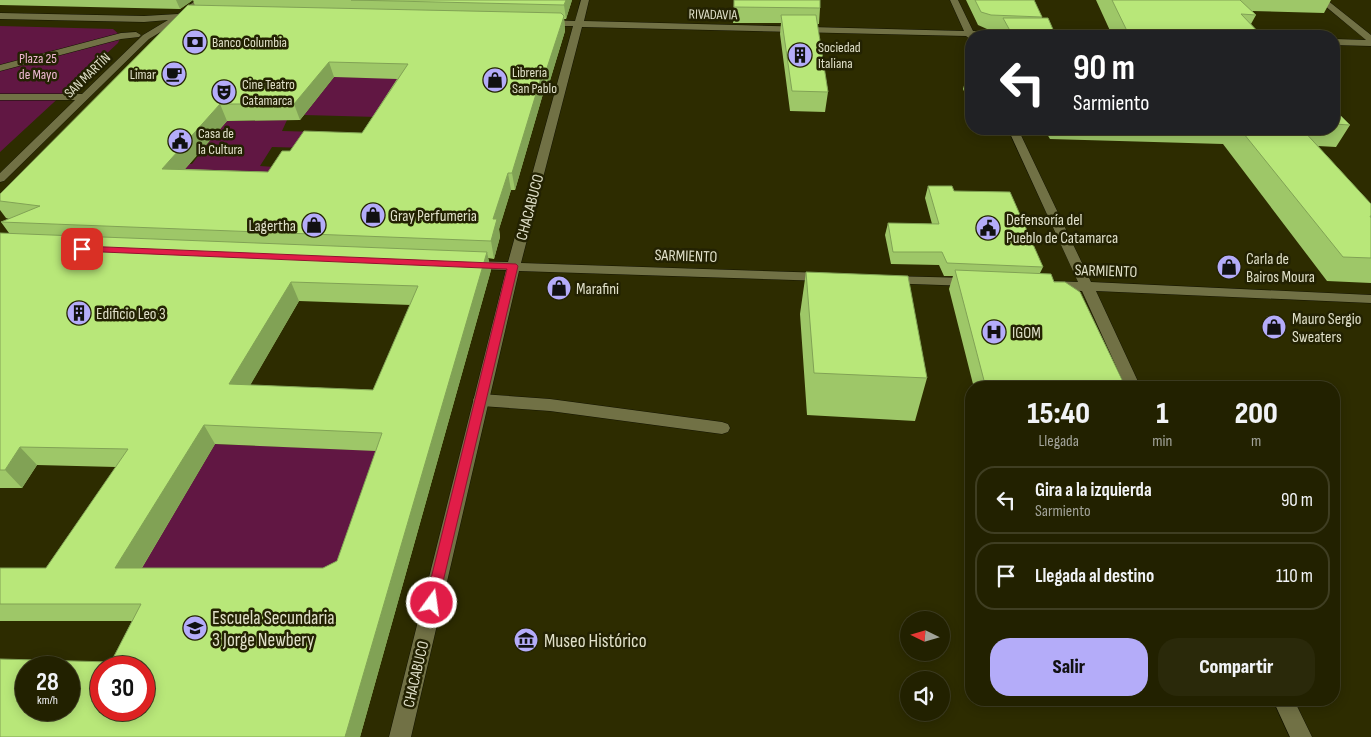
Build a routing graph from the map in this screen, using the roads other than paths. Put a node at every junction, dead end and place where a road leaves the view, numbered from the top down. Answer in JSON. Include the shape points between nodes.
{"nodes":[{"id":1,"x":201,"y":0,"type":"edge"},
{"id":2,"x":585,"y":0,"type":"edge"},
{"id":3,"x":954,"y":0,"type":"edge"},
{"id":4,"x":1322,"y":0,"type":"edge"},
{"id":5,"x":209,"y":15,"type":"edge"},
{"id":6,"x":0,"y":16,"type":"edge"},
{"id":7,"x":180,"y":16,"type":"junction"},
{"id":8,"x":0,"y":22,"type":"edge"},
{"id":9,"x":539,"y":23,"type":"edge"},
{"id":10,"x":579,"y":24,"type":"junction"},
{"id":11,"x":969,"y":30,"type":"edge"},
{"id":12,"x":965,"y":35,"type":"edge"},
{"id":13,"x":141,"y":36,"type":"junction"},
{"id":14,"x":1340,"y":42,"type":"edge"},
{"id":15,"x":1371,"y":42,"type":"edge"},
{"id":16,"x":0,"y":68,"type":"edge"},
{"id":17,"x":0,"y":97,"type":"edge"},
{"id":18,"x":85,"y":97,"type":"junction"},
{"id":19,"x":1016,"y":135,"type":"edge"},
{"id":20,"x":0,"y":179,"type":"edge"},
{"id":21,"x":454,"y":264,"type":"edge"},
{"id":22,"x":513,"y":266,"type":"junction"},
{"id":23,"x":837,"y":278,"type":"edge"},
{"id":24,"x":876,"y":279,"type":"edge"},
{"id":25,"x":982,"y":283,"type":"edge"},
{"id":26,"x":1038,"y":285,"type":"edge"},
{"id":27,"x":1086,"y":286,"type":"junction"},
{"id":28,"x":1371,"y":299,"type":"edge"},
{"id":29,"x":1131,"y":381,"type":"edge"},
{"id":30,"x":481,"y":400,"type":"junction"},
{"id":31,"x":722,"y":428,"type":"dead end"},
{"id":32,"x":1286,"y":706,"type":"edge"},
{"id":33,"x":400,"y":737,"type":"edge"},
{"id":34,"x":1301,"y":737,"type":"edge"}],
"edges":[{"from":1,"to":7,"type":"street","name":"SAN MARTÍN"},
{"from":2,"to":10,"type":"street","name":"CHACABUCO"},
{"from":3,"to":11,"type":"street"},
{"from":4,"to":15,"type":"street"},
{"from":5,"to":7,"type":"street"},
{"from":6,"to":7,"type":"street","via":[[144,20]]},
{"from":7,"to":13,"type":"street","name":"SAN MARTÍN"},
{"from":8,"to":13,"type":"street","via":[[135,26],[146,29]]},
{"from":9,"to":10,"type":"street","name":"RIVADAVIA"},
{"from":10,"to":12,"type":"street","name":"RIVADAVIA"},
{"from":10,"to":22,"type":"street","name":"CHACABUCO"},
{"from":13,"to":16,"type":"street","via":[[121,36]]},
{"from":13,"to":18,"type":"street","name":"SAN MARTÍN"},
{"from":14,"to":15,"type":"street"},
{"from":17,"to":18,"type":"street"},
{"from":18,"to":20,"type":"street","name":"SAN MARTÍN"},
{"from":19,"to":27,"type":"street"},
{"from":21,"to":22,"type":"street","name":"SARMIENTO"},
{"from":22,"to":23,"type":"street","name":"SARMIENTO"},
{"from":22,"to":30,"type":"street","name":"CHACABUCO"},
{"from":24,"to":25,"type":"street"},
{"from":26,"to":27,"type":"street","name":"SARMIENTO"},
{"from":27,"to":28,"type":"street","name":"SARMIENTO"},
{"from":27,"to":29,"type":"street"},
{"from":30,"to":31,"type":"street","via":[[595,410]]},
{"from":30,"to":33,"type":"street","name":"CHACABUCO"},
{"from":32,"to":34,"type":"street"}]}
